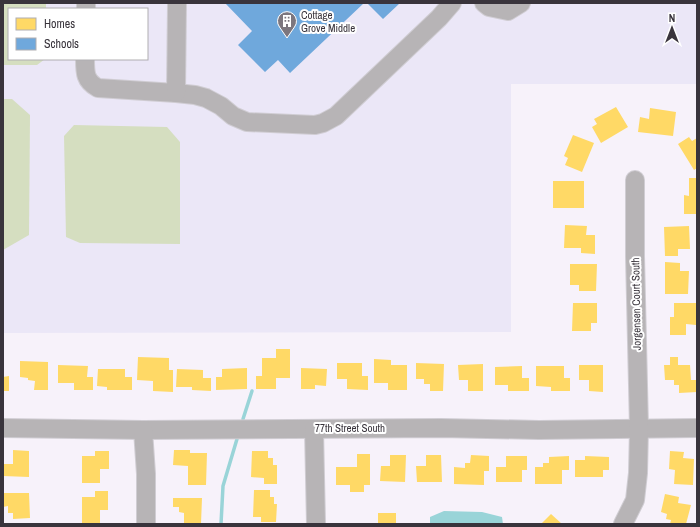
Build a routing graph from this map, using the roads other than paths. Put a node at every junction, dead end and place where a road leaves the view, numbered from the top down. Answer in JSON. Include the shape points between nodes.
{"nodes":[{"id":1,"x":177,"y":3,"type":"edge"},
{"id":2,"x":452,"y":3,"type":"edge"},
{"id":3,"x":484,"y":3,"type":"edge"},
{"id":4,"x":521,"y":3,"type":"edge"},
{"id":5,"x":85,"y":60,"type":"edge"},
{"id":6,"x":176,"y":92,"type":"junction"},
{"id":7,"x":635,"y":180,"type":"dead end"},
{"id":8,"x":3,"y":428,"type":"edge"},
{"id":9,"x":639,"y":428,"type":"junction"},
{"id":10,"x":697,"y":428,"type":"edge"},
{"id":11,"x":314,"y":429,"type":"junction"},
{"id":12,"x":143,"y":430,"type":"junction"},
{"id":13,"x":146,"y":524,"type":"edge"},
{"id":14,"x":316,"y":524,"type":"edge"},
{"id":15,"x":623,"y":524,"type":"edge"}],
"edges":[{"from":1,"to":6,"type":"street"},
{"from":2,"to":6,"type":"street","via":[[336,116],[323,123],[315,125],[247,122],[206,98]]},
{"from":3,"to":4,"type":"street","via":[[489,7],[508,11]]},
{"from":5,"to":6,"type":"street","via":[[87,79],[98,88]]},
{"from":7,"to":9,"type":"street","name":"Jorgensen Court South"},
{"from":8,"to":12,"type":"street","name":"77th Street South"},
{"from":9,"to":10,"type":"street","name":"77th Street South"},
{"from":9,"to":11,"type":"street","name":"77th Street South"},
{"from":9,"to":15,"type":"street","name":"Jorgensen Court South","via":[[635,500]]},
{"from":11,"to":12,"type":"street","name":"77th Street South"},
{"from":11,"to":14,"type":"street"},
{"from":12,"to":13,"type":"street"}]}
